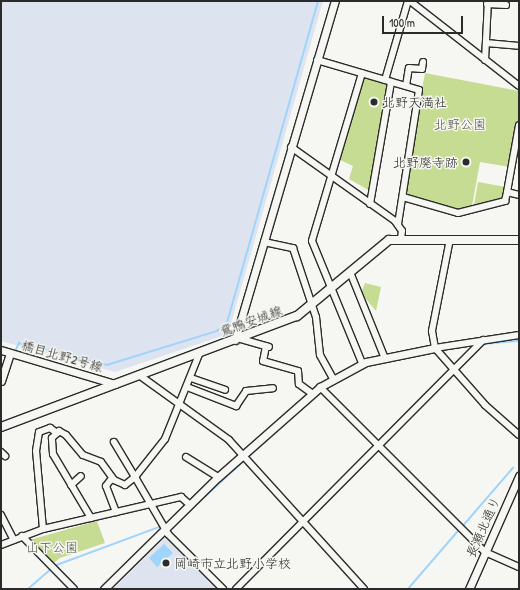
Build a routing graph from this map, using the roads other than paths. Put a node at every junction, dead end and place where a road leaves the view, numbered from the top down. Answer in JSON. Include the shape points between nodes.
{"nodes":[{"id":1,"x":335,"y":1,"type":"edge"},
{"id":2,"x":409,"y":1,"type":"edge"},
{"id":3,"x":488,"y":3,"type":"edge"},
{"id":4,"x":506,"y":5,"type":"dead end"},
{"id":5,"x":486,"y":43,"type":"junction"},
{"id":6,"x":519,"y":46,"type":"edge"},
{"id":7,"x":317,"y":60,"type":"junction"},
{"id":8,"x":485,"y":60,"type":"junction"},
{"id":9,"x":423,"y":62,"type":"dead end"},
{"id":10,"x":362,"y":73,"type":"junction"},
{"id":11,"x":388,"y":81,"type":"junction"},
{"id":12,"x":406,"y":86,"type":"junction"},
{"id":13,"x":519,"y":86,"type":"edge"},
{"id":14,"x":519,"y":125,"type":"edge"},
{"id":15,"x":291,"y":147,"type":"junction"},
{"id":16,"x":331,"y":176,"type":"junction"},
{"id":17,"x":506,"y":192,"type":"junction"},
{"id":18,"x":519,"y":195,"type":"edge"},
{"id":19,"x":403,"y":197,"type":"junction"},
{"id":20,"x":370,"y":204,"type":"junction"},
{"id":21,"x":398,"y":224,"type":"junction"},
{"id":22,"x":401,"y":238,"type":"junction"},
{"id":23,"x":450,"y":239,"type":"junction"},
{"id":24,"x":519,"y":240,"type":"edge"},
{"id":25,"x":264,"y":242,"type":"junction"},
{"id":26,"x":350,"y":272,"type":"junction"},
{"id":27,"x":331,"y":288,"type":"junction"},
{"id":28,"x":312,"y":306,"type":"junction"},
{"id":29,"x":519,"y":335,"type":"edge"},
{"id":30,"x":238,"y":340,"type":"junction"},
{"id":31,"x":483,"y":340,"type":"junction"},
{"id":32,"x":435,"y":348,"type":"junction"},
{"id":33,"x":1,"y":350,"type":"edge"},
{"id":34,"x":200,"y":352,"type":"junction"},
{"id":35,"x":10,"y":353,"type":"junction"},
{"id":36,"x":384,"y":356,"type":"junction"},
{"id":37,"x":362,"y":363,"type":"junction"},
{"id":38,"x":452,"y":370,"type":"junction"},
{"id":39,"x":138,"y":375,"type":"junction"},
{"id":40,"x":191,"y":378,"type":"junction"},
{"id":41,"x":333,"y":378,"type":"junction"},
{"id":42,"x":1,"y":381,"type":"edge"},
{"id":43,"x":115,"y":384,"type":"junction"},
{"id":44,"x":187,"y":387,"type":"junction"},
{"id":45,"x":320,"y":387,"type":"junction"},
{"id":46,"x":274,"y":388,"type":"dead end"},
{"id":47,"x":225,"y":390,"type":"dead end"},
{"id":48,"x":313,"y":394,"type":"junction"},
{"id":49,"x":179,"y":405,"type":"junction"},
{"id":50,"x":1,"y":427,"type":"edge"},
{"id":51,"x":57,"y":433,"type":"junction"},
{"id":52,"x":519,"y":435,"type":"edge"},
{"id":53,"x":114,"y":442,"type":"dead end"},
{"id":54,"x":379,"y":445,"type":"junction"},
{"id":55,"x":243,"y":456,"type":"junction"},
{"id":56,"x":186,"y":457,"type":"dead end"},
{"id":57,"x":81,"y":476,"type":"dead end"},
{"id":58,"x":519,"y":476,"type":"edge"},
{"id":59,"x":135,"y":477,"type":"junction"},
{"id":60,"x":218,"y":477,"type":"junction"},
{"id":61,"x":112,"y":478,"type":"junction"},
{"id":62,"x":71,"y":485,"type":"junction"},
{"id":63,"x":152,"y":504,"type":"junction"},
{"id":64,"x":189,"y":504,"type":"junction"},
{"id":65,"x":116,"y":512,"type":"junction"},
{"id":66,"x":1,"y":515,"type":"edge"},
{"id":67,"x":91,"y":518,"type":"junction"},
{"id":68,"x":304,"y":522,"type":"junction"},
{"id":69,"x":165,"y":528,"type":"junction"},
{"id":70,"x":43,"y":529,"type":"junction"},
{"id":71,"x":22,"y":536,"type":"junction"},
{"id":72,"x":14,"y":540,"type":"junction"},
{"id":73,"x":1,"y":546,"type":"edge"},
{"id":74,"x":485,"y":552,"type":"junction"},
{"id":75,"x":519,"y":567,"type":"edge"},
{"id":76,"x":74,"y":589,"type":"edge"},
{"id":77,"x":104,"y":589,"type":"edge"},
{"id":78,"x":223,"y":589,"type":"edge"},
{"id":79,"x":236,"y":589,"type":"edge"},
{"id":80,"x":364,"y":589,"type":"edge"},
{"id":81,"x":469,"y":589,"type":"edge"}],
"edges":[{"from":1,"to":7,"type":"street"},
{"from":2,"to":8,"type":"street"},
{"from":2,"to":11,"type":"street"},
{"from":3,"to":4,"type":"street"},
{"from":3,"to":5,"type":"street"},
{"from":5,"to":6,"type":"street"},
{"from":5,"to":8,"type":"street"},
{"from":7,"to":10,"type":"street"},
{"from":7,"to":15,"type":"street"},
{"from":8,"to":13,"type":"street"},
{"from":9,"to":12,"type":"street","via":[[422,69],[409,68]]},
{"from":10,"to":11,"type":"street"},
{"from":10,"to":16,"type":"street"},
{"from":11,"to":12,"type":"street"},
{"from":11,"to":20,"type":"street"},
{"from":12,"to":19,"type":"street","via":[[419,90]]},
{"from":14,"to":17,"type":"street"},
{"from":15,"to":16,"type":"street"},
{"from":15,"to":25,"type":"street"},
{"from":16,"to":20,"type":"street"},
{"from":16,"to":27,"type":"street","via":[[312,241]]},
{"from":17,"to":18,"type":"street"},
{"from":17,"to":19,"type":"street","via":[[505,201],[458,213]]},
{"from":19,"to":21,"type":"street"},
{"from":20,"to":21,"type":"street"},
{"from":21,"to":22,"type":"street"},
{"from":22,"to":23,"type":"main road","name":"鴛鴨安城線"},
{"from":22,"to":26,"type":"main road","name":"鴛鴨安城線","via":[[377,248]]},
{"from":23,"to":24,"type":"main road","name":"鴛鴨安城線"},
{"from":23,"to":32,"type":"street","via":[[432,331]]},
{"from":25,"to":28,"type":"street","via":[[293,248]]},
{"from":25,"to":30,"type":"street"},
{"from":26,"to":27,"type":"main road","name":"鴛鴨安城線"},
{"from":26,"to":36,"type":"street"},
{"from":27,"to":28,"type":"main road","name":"鴛鴨安城線"},
{"from":27,"to":37,"type":"street"},
{"from":28,"to":30,"type":"main road","name":"鴛鴨安城線"},
{"from":28,"to":41,"type":"street","via":[[320,355]]},
{"from":29,"to":31,"type":"street"},
{"from":30,"to":34,"type":"main road","name":"鴛鴨安城線"},
{"from":30,"to":48,"type":"street","via":[[268,347],[263,361],[298,372],[299,384]]},
{"from":31,"to":32,"type":"street"},
{"from":31,"to":38,"type":"street"},
{"from":32,"to":36,"type":"street"},
{"from":32,"to":38,"type":"street"},
{"from":33,"to":35,"type":"street","name":"橋目北野2号線"},
{"from":34,"to":39,"type":"main road","name":"鴛鴨安城線"},
{"from":34,"to":40,"type":"street"},
{"from":35,"to":42,"type":"street"},
{"from":35,"to":43,"type":"street","name":"橋目北野2号線"},
{"from":36,"to":37,"type":"street"},
{"from":37,"to":41,"type":"street"},
{"from":38,"to":52,"type":"street"},
{"from":38,"to":54,"type":"street"},
{"from":39,"to":43,"type":"main road","name":"鴛鴨安城線"},
{"from":39,"to":49,"type":"street"},
{"from":40,"to":44,"type":"street"},
{"from":40,"to":47,"type":"street"},
{"from":41,"to":45,"type":"street"},
{"from":43,"to":50,"type":"main road","name":"鴛鴨安城線"},
{"from":44,"to":46,"type":"street","via":[[236,406],[246,391]]},
{"from":44,"to":49,"type":"street"},
{"from":45,"to":48,"type":"street"},
{"from":45,"to":54,"type":"street"},
{"from":48,"to":55,"type":"street"},
{"from":49,"to":55,"type":"street","via":[[229,440]]},
{"from":49,"to":59,"type":"street","via":[[165,439]]},
{"from":51,"to":61,"type":"street","via":[[66,435],[83,455],[101,462]]},
{"from":51,"to":62,"type":"street","via":[[52,438],[53,454]]},
{"from":51,"to":70,"type":"street","via":[[50,428],[39,432],[36,451]]},
{"from":53,"to":59,"type":"street"},
{"from":54,"to":68,"type":"street"},
{"from":54,"to":74,"type":"street"},
{"from":55,"to":60,"type":"street"},
{"from":55,"to":68,"type":"street"},
{"from":56,"to":60,"type":"street"},
{"from":57,"to":62,"type":"street"},
{"from":58,"to":74,"type":"street","name":"長瀬北通り"},
{"from":59,"to":61,"type":"street","via":[[125,485]]},
{"from":59,"to":63,"type":"street"},
{"from":60,"to":64,"type":"street"},
{"from":61,"to":65,"type":"street","via":[[106,486]]},
{"from":62,"to":67,"type":"street"},
{"from":63,"to":64,"type":"street","via":[[181,497]]},
{"from":63,"to":65,"type":"street"},
{"from":63,"to":69,"type":"street"},
{"from":64,"to":69,"type":"street"},
{"from":65,"to":67,"type":"street"},
{"from":66,"to":72,"type":"street"},
{"from":67,"to":70,"type":"street"},
{"from":68,"to":79,"type":"street"},
{"from":68,"to":80,"type":"street"},
{"from":69,"to":77,"type":"street"},
{"from":69,"to":78,"type":"street"},
{"from":70,"to":71,"type":"street"},
{"from":71,"to":72,"type":"street"},
{"from":71,"to":76,"type":"street"},
{"from":72,"to":73,"type":"street"},
{"from":74,"to":75,"type":"street"},
{"from":74,"to":81,"type":"street","name":"長瀬北通り"}]}
